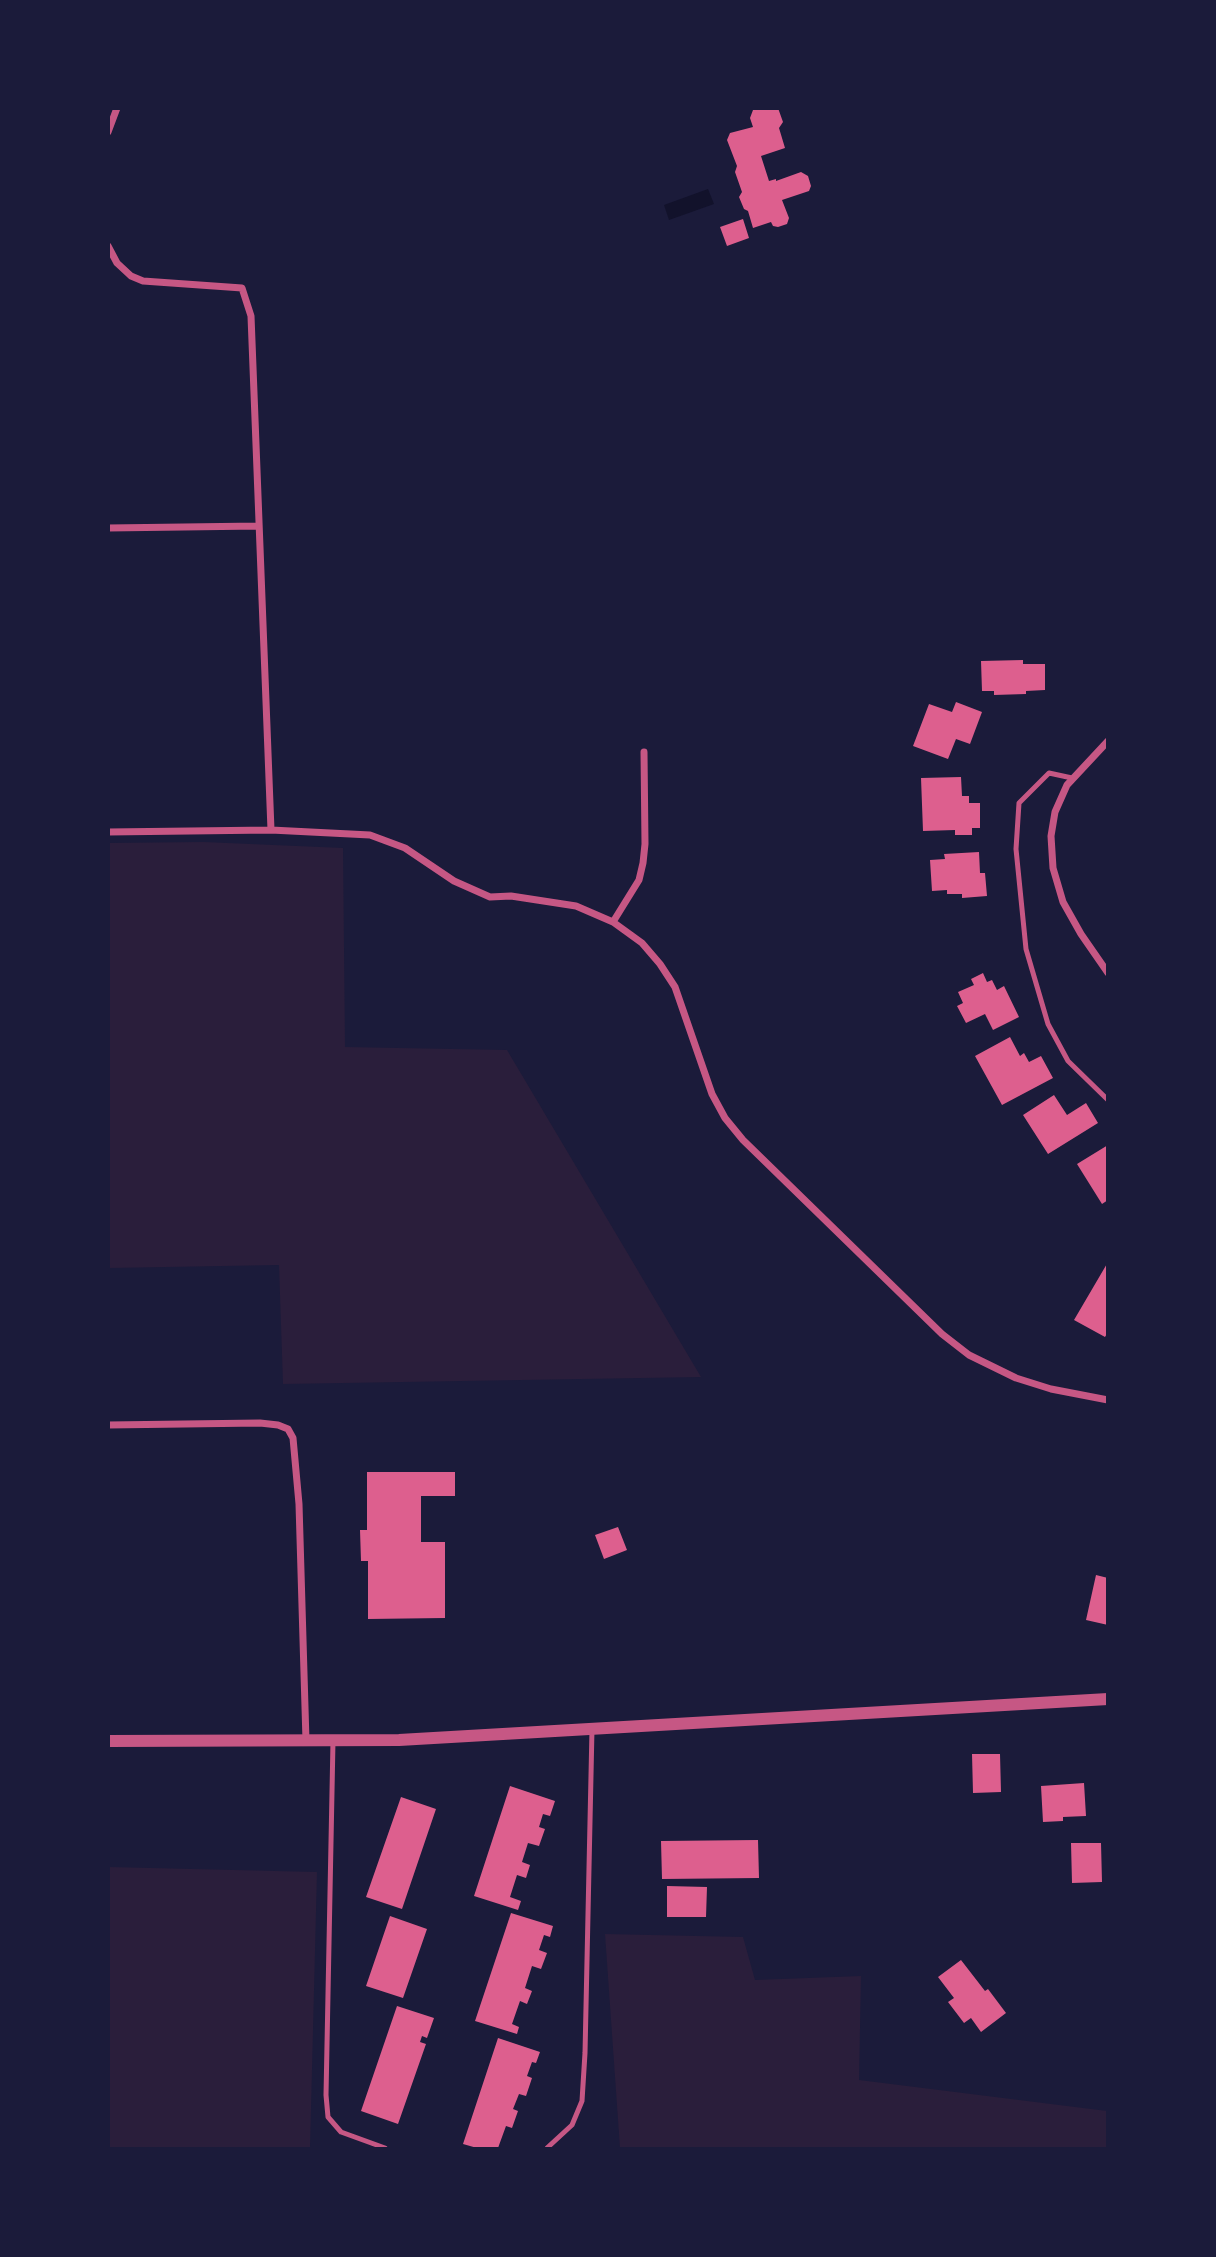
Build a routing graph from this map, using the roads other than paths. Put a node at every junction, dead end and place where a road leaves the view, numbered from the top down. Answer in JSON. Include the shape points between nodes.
{"nodes":[{"id":1,"x":117,"y":108,"type":"edge"},
{"id":2,"x":108,"y":132,"type":"edge"},
{"id":3,"x":108,"y":246,"type":"edge"},
{"id":4,"x":259,"y":526,"type":"junction"},
{"id":5,"x":108,"y":528,"type":"edge"},
{"id":6,"x":1108,"y":741,"type":"edge"},
{"id":7,"x":644,"y":752,"type":"dead end"},
{"id":8,"x":1072,"y":778,"type":"junction"},
{"id":9,"x":271,"y":830,"type":"junction"},
{"id":10,"x":108,"y":832,"type":"edge"},
{"id":11,"x":613,"y":922,"type":"junction"},
{"id":12,"x":1108,"y":973,"type":"edge"},
{"id":13,"x":1108,"y":1100,"type":"edge"},
{"id":14,"x":1108,"y":1400,"type":"edge"},
{"id":15,"x":108,"y":1425,"type":"edge"},
{"id":16,"x":1108,"y":1699,"type":"edge"},
{"id":17,"x":592,"y":1729,"type":"junction"},
{"id":18,"x":108,"y":1741,"type":"edge"},
{"id":19,"x":306,"y":1741,"type":"junction"},
{"id":20,"x":333,"y":1741,"type":"junction"},
{"id":21,"x":385,"y":2148,"type":"edge"},
{"id":22,"x":547,"y":2148,"type":"edge"}],
"edges":[{"from":1,"to":2,"type":"street"},
{"from":3,"to":4,"type":"street","via":[[117,263],[143,281],[242,288],[251,316]]},
{"from":4,"to":5,"type":"street"},
{"from":4,"to":9,"type":"street"},
{"from":6,"to":8,"type":"street"},
{"from":7,"to":11,"type":"street","via":[[643,863],[639,880]]},
{"from":8,"to":12,"type":"street","via":[[1052,822],[1053,868],[1070,917]]},
{"from":8,"to":13,"type":"lane","via":[[1049,773],[1019,803],[1016,849],[1026,949],[1048,1024],[1068,1060]]},
{"from":9,"to":10,"type":"street"},
{"from":9,"to":11,"type":"street","via":[[384,838],[454,881],[490,897],[576,906]]},
{"from":11,"to":14,"type":"street","via":[[642,943],[675,987],[712,1094],[725,1118],[942,1334],[969,1355],[1016,1378]]},
{"from":15,"to":19,"type":"street","via":[[271,1424],[288,1429],[293,1438],[299,1504]]},
{"from":16,"to":17,"type":"street"},
{"from":17,"to":20,"type":"street"},
{"from":17,"to":22,"type":"lane","via":[[583,2092],[576,2120]]},
{"from":18,"to":19,"type":"street"},
{"from":19,"to":20,"type":"street"},
{"from":20,"to":21,"type":"lane","via":[[328,2117],[341,2132]]}]}
